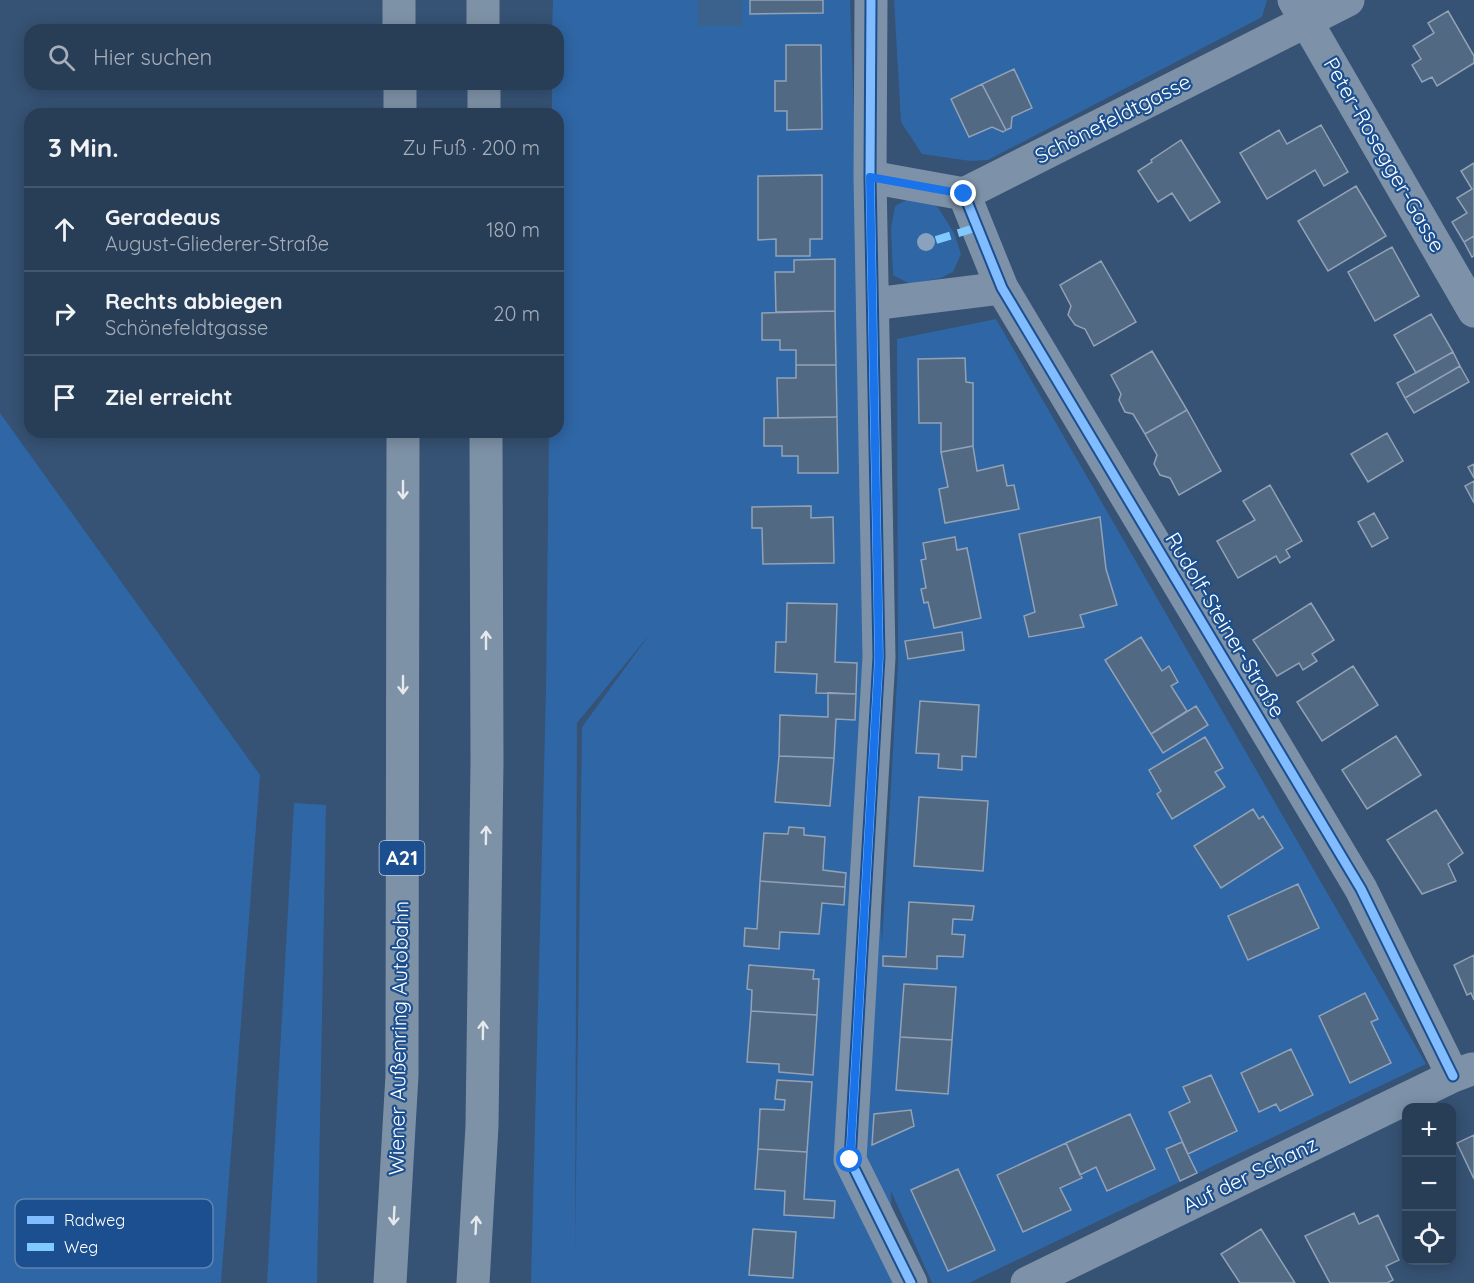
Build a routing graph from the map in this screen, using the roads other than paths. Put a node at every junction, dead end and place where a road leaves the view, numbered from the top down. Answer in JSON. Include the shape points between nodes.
{"nodes":[{"id":1,"x":399,"y":0,"type":"edge"},
{"id":2,"x":483,"y":0,"type":"edge"},
{"id":3,"x":871,"y":0,"type":"edge"},
{"id":4,"x":1348,"y":0,"type":"edge"},
{"id":5,"x":1300,"y":11,"type":"edge"},
{"id":6,"x":399,"y":24,"type":"edge"},
{"id":7,"x":483,"y":24,"type":"edge"},
{"id":8,"x":400,"y":90,"type":"edge"},
{"id":9,"x":484,"y":90,"type":"edge"},
{"id":10,"x":400,"y":108,"type":"edge"},
{"id":11,"x":484,"y":108,"type":"edge"},
{"id":12,"x":870,"y":177,"type":"junction"},
{"id":13,"x":964,"y":194,"type":"junction"},
{"id":14,"x":1002,"y":288,"type":"junction"},
{"id":15,"x":873,"y":304,"type":"junction"},
{"id":16,"x":1474,"y":311,"type":"edge"},
{"id":17,"x":403,"y":438,"type":"edge"},
{"id":18,"x":486,"y":438,"type":"edge"},
{"id":19,"x":1464,"y":1072,"type":"edge"},
{"id":20,"x":390,"y":1283,"type":"edge"},
{"id":21,"x":473,"y":1283,"type":"edge"},
{"id":22,"x":911,"y":1283,"type":"edge"},
{"id":23,"x":1028,"y":1283,"type":"edge"}],
"edges":[{"from":1,"to":6,"type":"highway"},
{"from":2,"to":7,"type":"highway"},
{"from":3,"to":12,"type":"street"},
{"from":4,"to":5,"type":"street","name":"Schönefeldtgasse"},
{"from":5,"to":13,"type":"street","name":"Schönefeldtgasse"},
{"from":5,"to":16,"type":"street","name":"Peter-Rosegger-Gasse"},
{"from":8,"to":10,"type":"highway"},
{"from":9,"to":11,"type":"highway"},
{"from":12,"to":13,"type":"street"},
{"from":12,"to":15,"type":"street"},
{"from":13,"to":14,"type":"street","name":"Rudolf-Steiner-Straße"},
{"from":14,"to":15,"type":"street"},
{"from":14,"to":19,"type":"street","name":"Rudolf-Steiner-Straße","via":[[1361,889]]},
{"from":15,"to":22,"type":"street","via":[[879,657],[850,1160]]},
{"from":17,"to":20,"type":"highway","name":"Wiener Außenring Autobahn","number":"A21","one_way":true,"via":[[402,1075]]},
{"from":21,"to":18,"type":"highway","one_way":true,"via":[[482,1126]]},
{"from":19,"to":23,"type":"street","name":"Auf der Schanz"}]}
